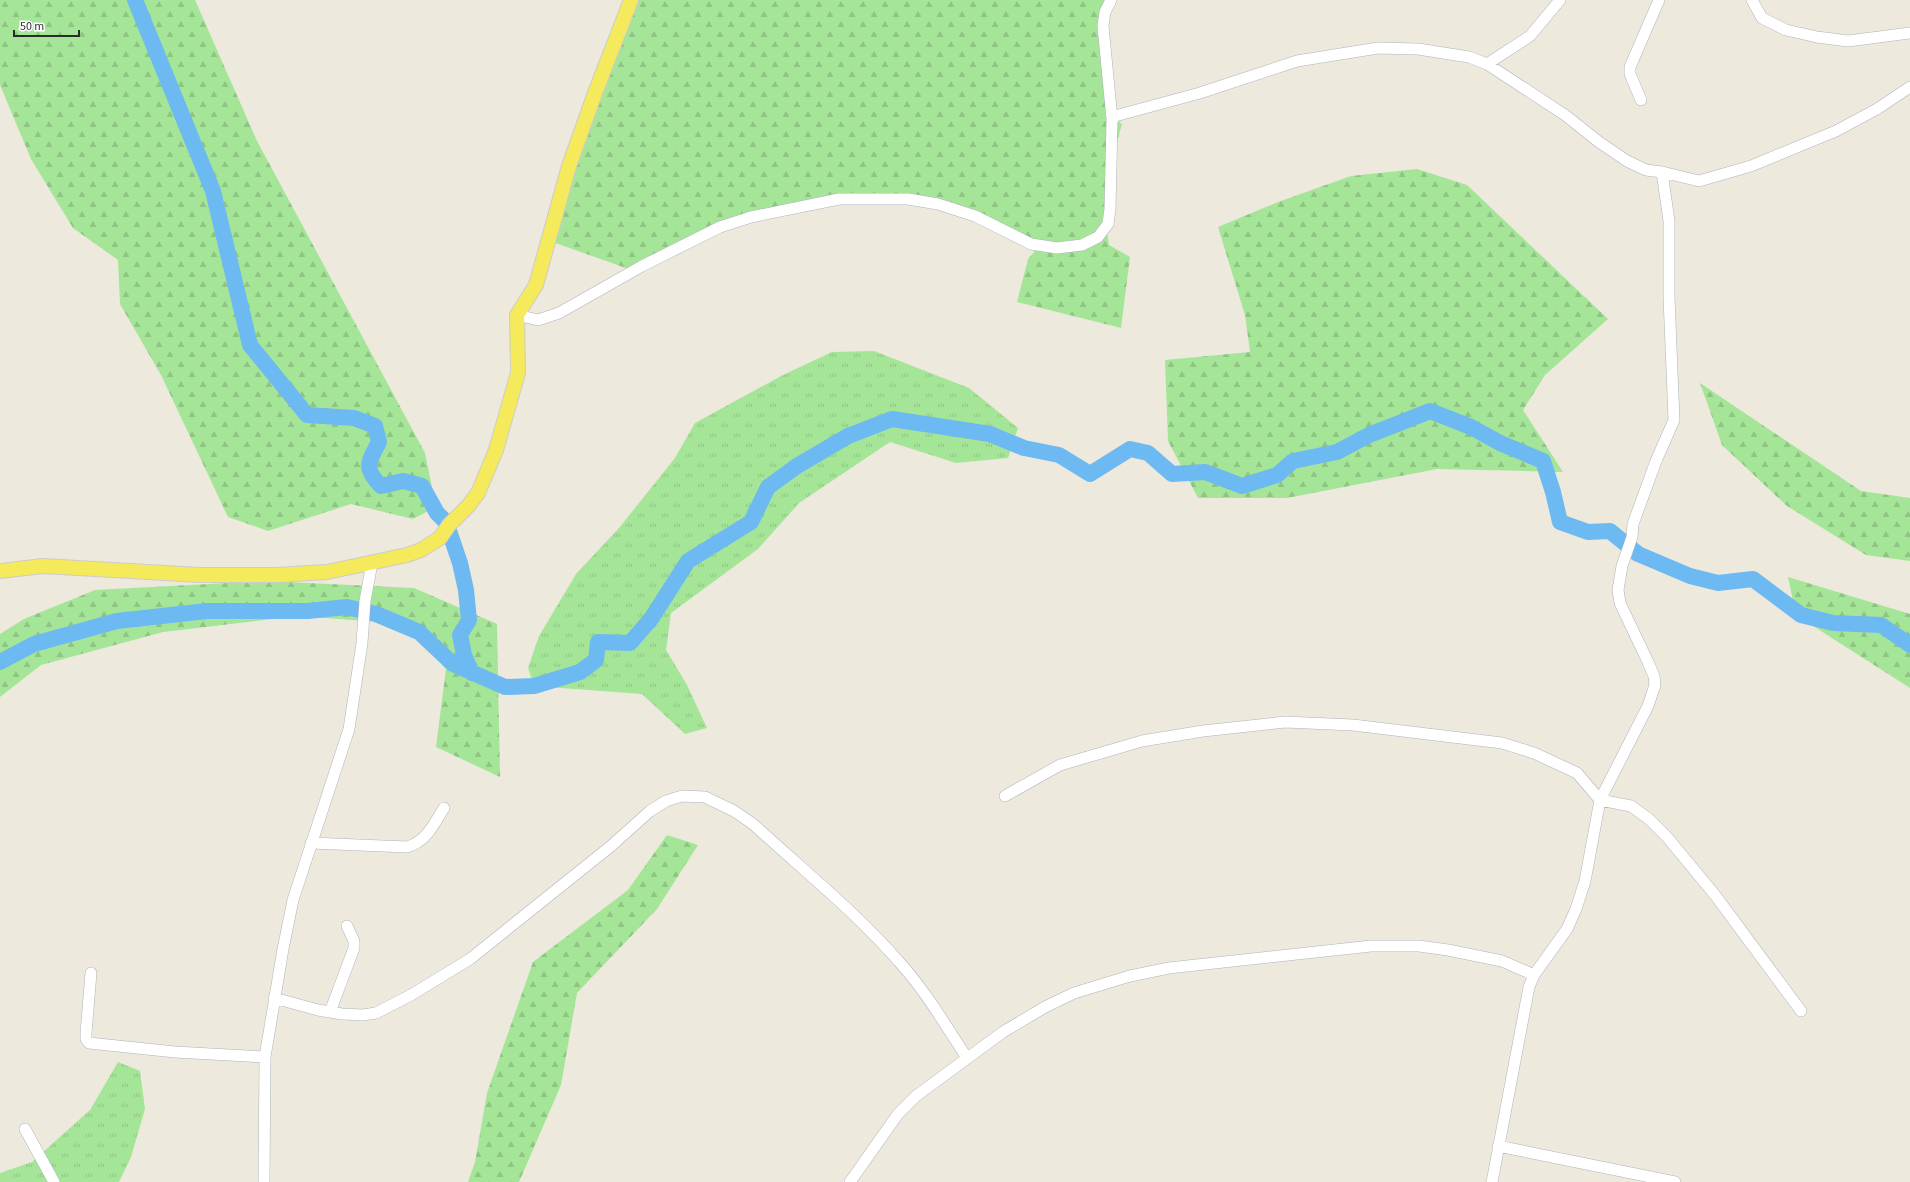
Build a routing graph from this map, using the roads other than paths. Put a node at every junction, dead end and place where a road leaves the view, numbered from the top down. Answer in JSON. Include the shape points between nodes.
{"nodes":[{"id":1,"x":631,"y":0,"type":"edge"},
{"id":2,"x":1112,"y":0,"type":"edge"},
{"id":3,"x":1560,"y":0,"type":"edge"},
{"id":4,"x":1660,"y":0,"type":"edge"},
{"id":5,"x":1752,"y":0,"type":"edge"},
{"id":6,"x":1910,"y":33,"type":"edge"},
{"id":7,"x":1487,"y":64,"type":"junction"},
{"id":8,"x":1910,"y":87,"type":"edge"},
{"id":9,"x":1642,"y":100,"type":"dead end"},
{"id":10,"x":1112,"y":119,"type":"junction"},
{"id":11,"x":1662,"y":172,"type":"junction"},
{"id":12,"x":517,"y":315,"type":"junction"},
{"id":13,"x":372,"y":564,"type":"junction"},
{"id":14,"x":0,"y":571,"type":"edge"},
{"id":15,"x":1004,"y":796,"type":"dead end"},
{"id":16,"x":1600,"y":800,"type":"junction"},
{"id":17,"x":444,"y":808,"type":"dead end"},
{"id":18,"x":312,"y":843,"type":"junction"},
{"id":19,"x":347,"y":926,"type":"dead end"},
{"id":20,"x":91,"y":972,"type":"dead end"},
{"id":21,"x":1534,"y":975,"type":"junction"},
{"id":22,"x":274,"y":998,"type":"junction"},
{"id":23,"x":1801,"y":1011,"type":"dead end"},
{"id":24,"x":330,"y":1012,"type":"junction"},
{"id":25,"x":265,"y":1056,"type":"junction"},
{"id":26,"x":967,"y":1058,"type":"junction"},
{"id":27,"x":24,"y":1129,"type":"dead end"},
{"id":28,"x":1498,"y":1146,"type":"junction"},
{"id":29,"x":54,"y":1182,"type":"edge"},
{"id":30,"x":264,"y":1182,"type":"edge"},
{"id":31,"x":850,"y":1182,"type":"edge"},
{"id":32,"x":1492,"y":1182,"type":"edge"},
{"id":33,"x":1675,"y":1182,"type":"edge"}],
"edges":[{"from":1,"to":12,"type":"main road","via":[[569,166],[536,285]]},
{"from":2,"to":10,"type":"street","via":[[1105,12],[1103,26]]},
{"from":3,"to":7,"type":"street","via":[[1530,36]]},
{"from":4,"to":9,"type":"street","via":[[1630,67],[1630,74]]},
{"from":5,"to":6,"type":"street","via":[[1762,18],[1786,30],[1817,37],[1848,41]]},
{"from":7,"to":10,"type":"street","via":[[1469,57],[1418,49],[1378,48],[1339,53],[1297,61]]},
{"from":7,"to":11,"type":"street","via":[[1627,161],[1646,170]]},
{"from":8,"to":11,"type":"street","via":[[1877,109],[1836,131],[1751,166],[1699,181]]},
{"from":10,"to":12,"type":"street","via":[[1108,224],[1098,237],[1082,245],[1057,248],[1031,244],[975,216],[938,204],[908,199],[839,199],[751,217],[720,227],[642,266],[559,313],[538,320]]},
{"from":11,"to":16,"type":"street","via":[[1669,221],[1669,305],[1674,420],[1633,524],[1632,537],[1622,566],[1618,596],[1654,676],[1655,685],[1648,706]]},
{"from":12,"to":13,"type":"main road","via":[[518,373],[496,450],[478,493],[440,538],[421,550]]},
{"from":13,"to":14,"type":"main road","via":[[327,572],[276,575],[200,575],[43,566]]},
{"from":13,"to":18,"type":"street","via":[[349,729]]},
{"from":15,"to":16,"type":"street","via":[[1060,765],[1129,745],[1203,731],[1285,722],[1367,726],[1502,743],[1534,753],[1577,773]]},
{"from":16,"to":21,"type":"street","via":[[1585,881],[1576,909],[1567,929]]},
{"from":16,"to":23,"type":"street","via":[[1631,806],[1667,837],[1715,895]]},
{"from":17,"to":18,"type":"street","via":[[427,835],[418,844],[407,847]]},
{"from":18,"to":22,"type":"street","via":[[293,900]]},
{"from":19,"to":24,"type":"street","via":[[354,941],[354,948]]},
{"from":20,"to":25,"type":"street","via":[[86,1033],[89,1043],[182,1052]]},
{"from":21,"to":26,"type":"street","via":[[1502,961],[1402,944],[1169,968],[1130,976],[1074,993],[1021,1021]]},
{"from":21,"to":28,"type":"street","via":[[1529,987]]},
{"from":22,"to":24,"type":"street"},
{"from":22,"to":25,"type":"street"},
{"from":24,"to":26,"type":"street","via":[[363,1015],[376,1013],[411,995],[470,959],[611,846],[650,811],[666,801],[682,796],[705,797],[729,808],[753,824],[874,936],[901,964]]},
{"from":25,"to":30,"type":"street"},
{"from":26,"to":31,"type":"street","via":[[916,1096],[898,1114]]},
{"from":27,"to":29,"type":"street"},
{"from":28,"to":32,"type":"street"},
{"from":28,"to":33,"type":"street"}]}
